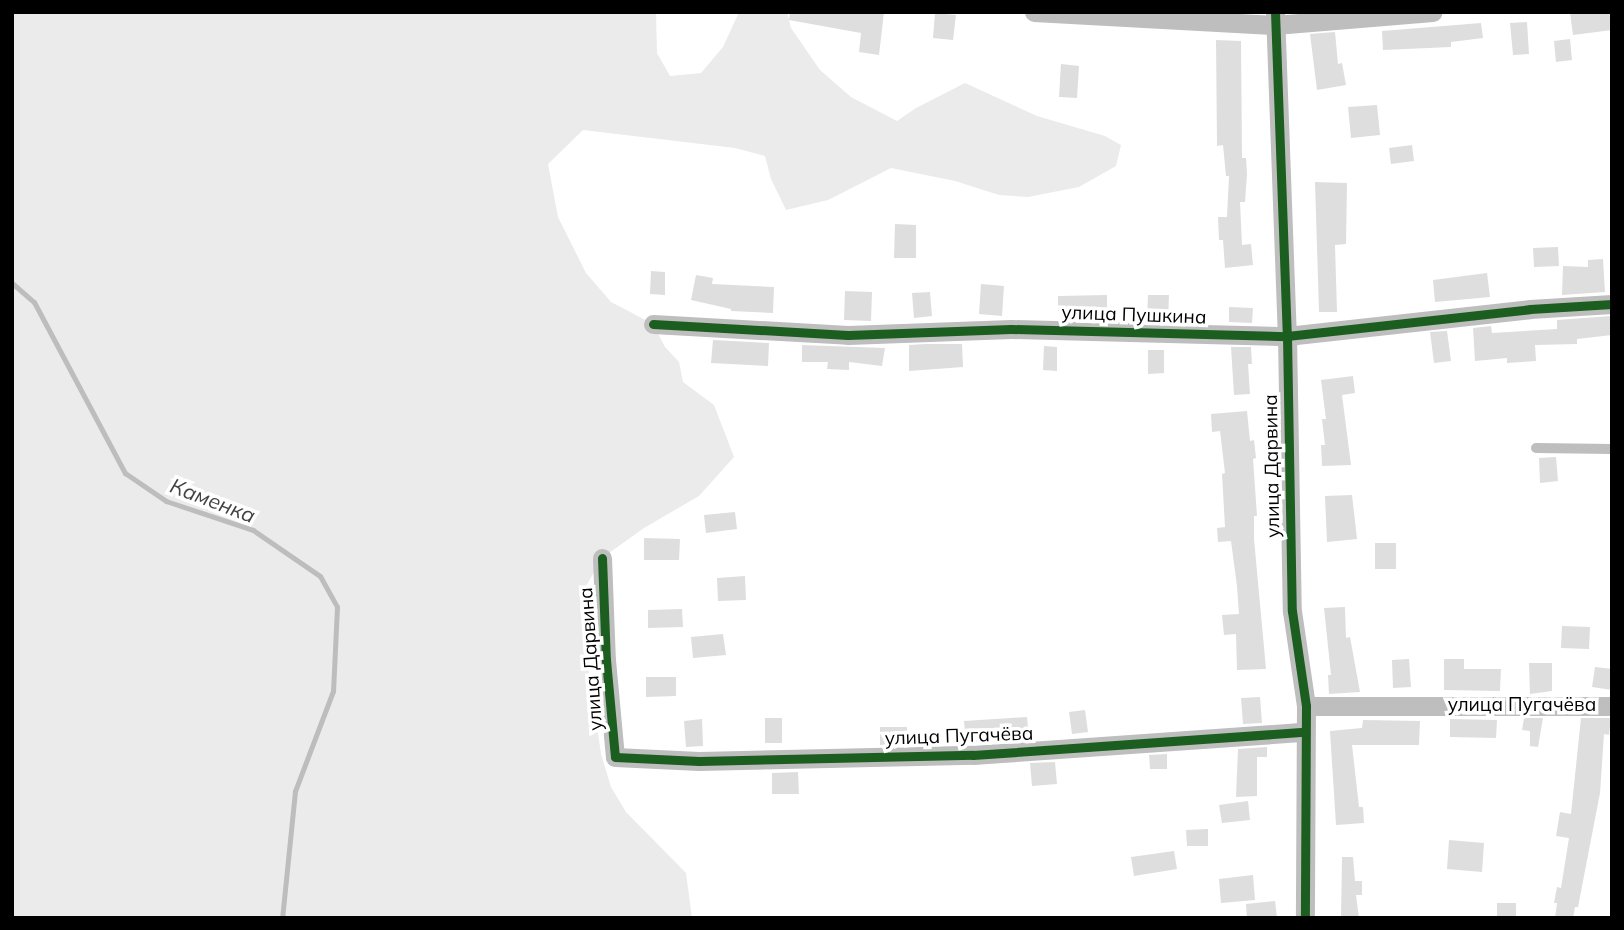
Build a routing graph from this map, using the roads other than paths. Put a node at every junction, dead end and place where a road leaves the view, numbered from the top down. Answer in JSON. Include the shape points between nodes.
{"nodes":[{"id":1,"x":1034,"y":12,"type":"edge"},
{"id":2,"x":1432,"y":12,"type":"edge"},
{"id":3,"x":1275,"y":19,"type":"edge"},
{"id":4,"x":1612,"y":303,"type":"edge"},
{"id":5,"x":653,"y":324,"type":"dead end"},
{"id":6,"x":1287,"y":336,"type":"junction"},
{"id":7,"x":1536,"y":448,"type":"dead end"},
{"id":8,"x":1612,"y":449,"type":"edge"},
{"id":9,"x":602,"y":558,"type":"dead end"},
{"id":10,"x":1306,"y":706,"type":"junction"},
{"id":11,"x":1612,"y":706,"type":"edge"},
{"id":12,"x":1304,"y":732,"type":"junction"},
{"id":13,"x":615,"y":757,"type":"joint"},
{"id":14,"x":1305,"y":918,"type":"edge"}],
"edges":[{"from":1,"to":3,"type":"street"},
{"from":2,"to":3,"type":"street"},
{"from":3,"to":6,"type":"street","name":"улица Дарвина"},
{"from":4,"to":6,"type":"street","name":"улица Пушкина"},
{"from":5,"to":6,"type":"street","name":"улица Пушкина","via":[[848,335],[1011,329]]},
{"from":6,"to":10,"type":"street","name":"улица Дарвина","via":[[1293,611]]},
{"from":7,"to":8,"type":"lane"},
{"from":9,"to":13,"type":"street","name":"улица Дарвина"},
{"from":10,"to":11,"type":"street","name":"улица Пугачёва"},
{"from":10,"to":12,"type":"street","name":"улица Дарвина"},
{"from":12,"to":13,"type":"street","name":"улица Пугачёва","via":[[973,755],[699,761]]},
{"from":12,"to":14,"type":"street","name":"улица Дарвина"}]}
